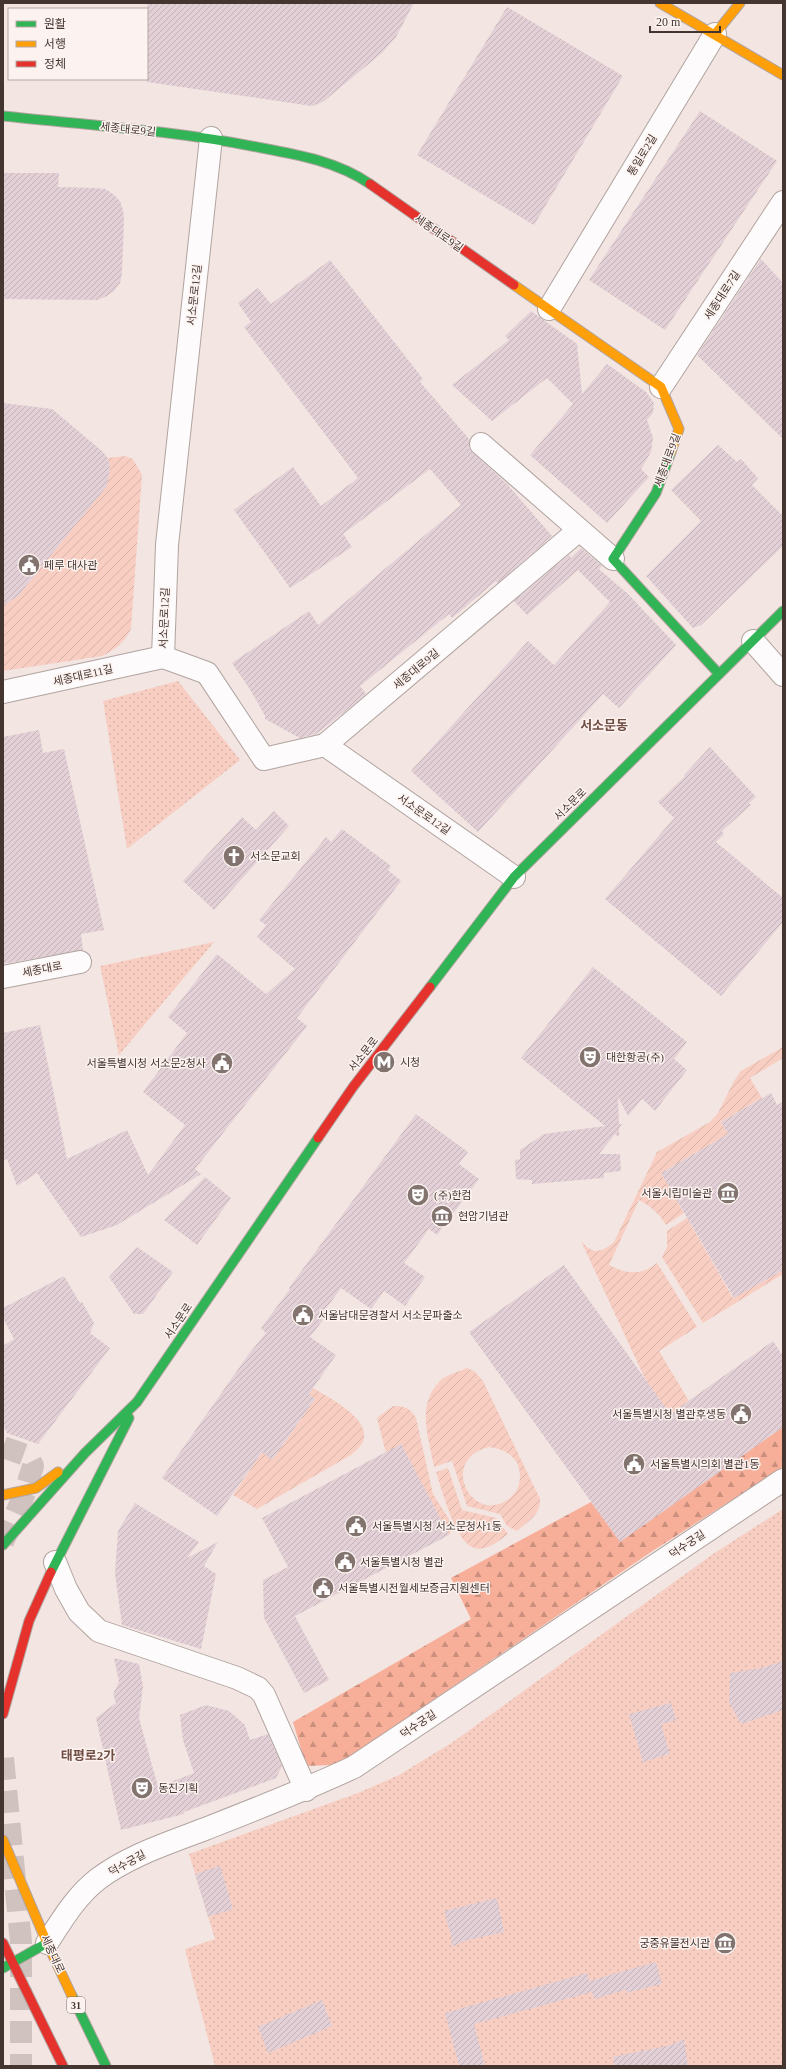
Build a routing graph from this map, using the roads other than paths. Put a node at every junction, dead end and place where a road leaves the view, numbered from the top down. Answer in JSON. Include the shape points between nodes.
{"nodes":[{"id":1,"x":660,"y":3,"type":"edge"},
{"id":2,"x":740,"y":3,"type":"edge"},
{"id":3,"x":715,"y":34,"type":"junction"},
{"id":4,"x":783,"y":75,"type":"edge"},
{"id":5,"x":3,"y":116,"type":"edge"},
{"id":6,"x":211,"y":138,"type":"junction"},
{"id":7,"x":783,"y":202,"type":"edge"},
{"id":8,"x":549,"y":309,"type":"junction"},
{"id":9,"x":661,"y":388,"type":"junction"},
{"id":10,"x":481,"y":444,"type":"dead end"},
{"id":11,"x":579,"y":530,"type":"junction"},
{"id":12,"x":613,"y":559,"type":"junction"},
{"id":13,"x":783,"y":611,"type":"edge"},
{"id":14,"x":752,"y":641,"type":"junction"},
{"id":15,"x":163,"y":657,"type":"junction"},
{"id":16,"x":719,"y":674,"type":"junction"},
{"id":17,"x":783,"y":675,"type":"edge"},
{"id":18,"x":3,"y":692,"type":"edge"},
{"id":19,"x":325,"y":745,"type":"junction"},
{"id":20,"x":514,"y":877,"type":"junction"},
{"id":21,"x":80,"y":962,"type":"dead end"},
{"id":22,"x":3,"y":977,"type":"edge"},
{"id":23,"x":137,"y":1402,"type":"junction"},
{"id":24,"x":85,"y":1453,"type":"junction"},
{"id":25,"x":783,"y":1480,"type":"edge"},
{"id":26,"x":3,"y":1495,"type":"edge"},
{"id":27,"x":3,"y":1545,"type":"edge"},
{"id":28,"x":55,"y":1562,"type":"junction"},
{"id":29,"x":3,"y":1714,"type":"edge"},
{"id":30,"x":306,"y":1790,"type":"junction"},
{"id":31,"x":3,"y":1840,"type":"edge"},
{"id":32,"x":3,"y":1943,"type":"edge"},
{"id":33,"x":47,"y":1943,"type":"junction"},
{"id":34,"x":13,"y":1963,"type":"junction"},
{"id":35,"x":3,"y":1968,"type":"edge"},
{"id":36,"x":63,"y":2066,"type":"edge"},
{"id":37,"x":106,"y":2066,"type":"edge"}],
"edges":[{"from":1,"to":3,"type":"main road"},
{"from":2,"to":3,"type":"main road","name":"통일로2길"},
{"from":3,"to":4,"type":"main road"},
{"from":3,"to":8,"type":"street","name":"통일로2길"},
{"from":5,"to":6,"type":"main road","name":"세종대로9길"},
{"from":6,"to":8,"type":"main road","name":"세종대로9길","via":[[314,158],[356,174]]},
{"from":6,"to":15,"type":"street","name":"서소문로12길","via":[[167,545]]},
{"from":7,"to":9,"type":"street","name":"세종대로7길"},
{"from":8,"to":9,"type":"main road","name":"세종대로9길"},
{"from":9,"to":12,"type":"main road","name":"세종대로9길","via":[[679,429],[656,493]]},
{"from":10,"to":11,"type":"street"},
{"from":11,"to":12,"type":"street"},
{"from":11,"to":19,"type":"street","name":"세종대로9길"},
{"from":12,"to":16,"type":"main road"},
{"from":13,"to":14,"type":"main road","name":"서소문로"},
{"from":14,"to":16,"type":"main road","name":"서소문로"},
{"from":14,"to":17,"type":"street"},
{"from":15,"to":18,"type":"street","name":"세종대로11길"},
{"from":15,"to":19,"type":"street","name":"서소문로12길","via":[[207,673],[264,759]]},
{"from":16,"to":20,"type":"main road","name":"서소문로"},
{"from":19,"to":20,"type":"street","name":"서소문로12길"},
{"from":20,"to":23,"type":"main road","name":"서소문로","via":[[353,1087]]},
{"from":21,"to":22,"type":"street","name":"세종대로"},
{"from":23,"to":24,"type":"main road","name":"서소문로"},
{"from":23,"to":28,"type":"main road"},
{"from":24,"to":26,"type":"main road","via":[[36,1488]]},
{"from":24,"to":27,"type":"main road","name":"서소문로"},
{"from":25,"to":30,"type":"street","name":"덕수궁길","via":[[354,1767]]},
{"from":28,"to":29,"type":"main road","via":[[29,1621]]},
{"from":28,"to":30,"type":"street","via":[[79,1612],[98,1630],[237,1678],[258,1688],[264,1695]]},
{"from":30,"to":33,"type":"street","name":"덕수궁길","via":[[124,1863],[98,1880],[73,1904]]},
{"from":31,"to":33,"type":"main road","name":"세종대로"},
{"from":32,"to":34,"type":"main road"},
{"from":33,"to":34,"type":"main road"},
{"from":33,"to":37,"type":"main road","name":"세종대로","number":"31"},
{"from":34,"to":35,"type":"main road"},
{"from":34,"to":36,"type":"main road"}]}
